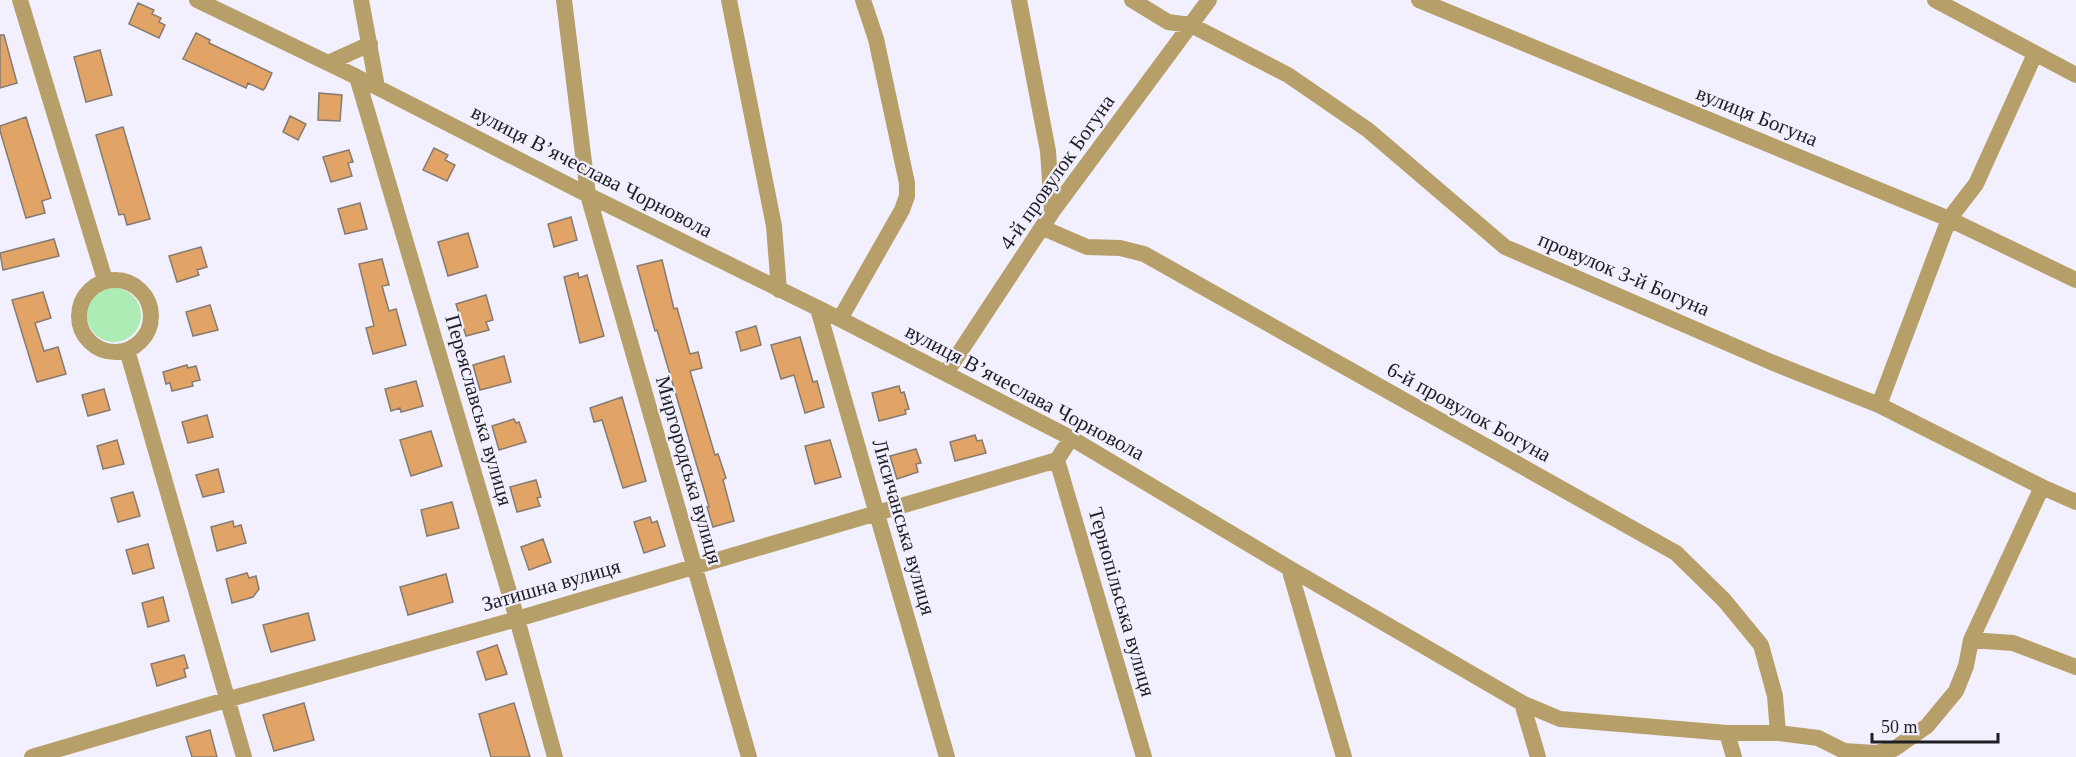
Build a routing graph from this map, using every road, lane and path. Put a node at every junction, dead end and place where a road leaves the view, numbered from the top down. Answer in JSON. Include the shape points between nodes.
{"nodes":[{"id":1,"x":20,"y":0,"type":"edge"},
{"id":2,"x":197,"y":0,"type":"edge"},
{"id":3,"x":361,"y":0,"type":"edge"},
{"id":4,"x":564,"y":0,"type":"edge"},
{"id":5,"x":729,"y":0,"type":"edge"},
{"id":6,"x":863,"y":0,"type":"edge"},
{"id":7,"x":1019,"y":0,"type":"edge"},
{"id":8,"x":1132,"y":0,"type":"edge"},
{"id":9,"x":1209,"y":0,"type":"edge"},
{"id":10,"x":1419,"y":0,"type":"edge"},
{"id":11,"x":1935,"y":0,"type":"edge"},
{"id":12,"x":1191,"y":25,"type":"junction"},
{"id":13,"x":370,"y":44,"type":"junction"},
{"id":14,"x":2035,"y":54,"type":"junction"},
{"id":15,"x":328,"y":63,"type":"junction"},
{"id":16,"x":2076,"y":75,"type":"edge"},
{"id":17,"x":357,"y":77,"type":"junction"},
{"id":18,"x":377,"y":87,"type":"junction"},
{"id":19,"x":588,"y":195,"type":"junction"},
{"id":20,"x":1052,"y":212,"type":"junction"},
{"id":21,"x":1949,"y":219,"type":"junction"},
{"id":22,"x":1043,"y":228,"type":"junction"},
{"id":23,"x":105,"y":280,"type":"junction"},
{"id":24,"x":2076,"y":280,"type":"edge"},
{"id":25,"x":779,"y":290,"type":"junction"},
{"id":26,"x":818,"y":309,"type":"junction"},
{"id":27,"x":840,"y":319,"type":"junction"},
{"id":28,"x":127,"y":350,"type":"junction"},
{"id":29,"x":946,"y":374,"type":"junction"},
{"id":30,"x":1879,"y":405,"type":"junction"},
{"id":31,"x":1071,"y":438,"type":"junction"},
{"id":32,"x":1057,"y":460,"type":"junction"},
{"id":33,"x":2042,"y":487,"type":"junction"},
{"id":34,"x":2076,"y":502,"type":"edge"},
{"id":35,"x":876,"y":513,"type":"junction"},
{"id":36,"x":693,"y":567,"type":"junction"},
{"id":37,"x":1289,"y":568,"type":"junction"},
{"id":38,"x":517,"y":619,"type":"junction"},
{"id":39,"x":1971,"y":640,"type":"junction"},
{"id":40,"x":2076,"y":667,"type":"edge"},
{"id":41,"x":226,"y":700,"type":"junction"},
{"id":42,"x":1522,"y":703,"type":"junction"},
{"id":43,"x":1727,"y":733,"type":"junction"},
{"id":44,"x":1778,"y":733,"type":"junction"},
{"id":45,"x":1846,"y":754,"type":"edge"},
{"id":46,"x":32,"y":757,"type":"edge"},
{"id":47,"x":244,"y":757,"type":"edge"},
{"id":48,"x":555,"y":757,"type":"edge"},
{"id":49,"x":749,"y":757,"type":"edge"},
{"id":50,"x":947,"y":757,"type":"edge"},
{"id":51,"x":1144,"y":757,"type":"edge"},
{"id":52,"x":1344,"y":757,"type":"edge"},
{"id":53,"x":1538,"y":757,"type":"edge"},
{"id":54,"x":1734,"y":757,"type":"edge"}],
"edges":[{"from":1,"to":23,"type":"street"},
{"from":2,"to":15,"type":"street","name":"вулиця Вʼячеслава Чорновола"},
{"from":3,"to":13,"type":"street"},
{"from":4,"to":19,"type":"street","name":"Миргородська вулиця"},
{"from":5,"to":25,"type":"street","via":[[774,226]]},
{"from":6,"to":27,"type":"street","via":[[879,50],[907,196]]},
{"from":7,"to":20,"type":"street","via":[[1048,151]]},
{"from":8,"to":12,"type":"street","name":"провулок 3-й Богуна","via":[[1168,22]]},
{"from":9,"to":12,"type":"street","name":"4-й провулок Богуна"},
{"from":10,"to":21,"type":"street","name":"вулиця Богуна"},
{"from":11,"to":14,"type":"street"},
{"from":12,"to":20,"type":"street","name":"4-й провулок Богуна"},
{"from":12,"to":30,"type":"street","name":"провулок 3-й Богуна","via":[[1288,75],[1359,124],[1505,247]]},
{"from":13,"to":15,"type":"street"},
{"from":13,"to":18,"type":"street"},
{"from":14,"to":16,"type":"street"},
{"from":14,"to":21,"type":"street","via":[[1976,184]]},
{"from":15,"to":17,"type":"street","name":"вулиця Вʼячеслава Чорновола"},
{"from":17,"to":18,"type":"street","name":"вулиця Вʼячеслава Чорновола"},
{"from":17,"to":38,"type":"street","name":"Переяславська вулиця"},
{"from":18,"to":19,"type":"street","name":"вулиця Вʼячеслава Чорновола"},
{"from":19,"to":25,"type":"street","name":"вулиця Вʼячеслава Чорновола"},
{"from":19,"to":36,"type":"street","name":"Миргородська вулиця"},
{"from":20,"to":22,"type":"street","name":"4-й провулок Богуна"},
{"from":21,"to":24,"type":"street","name":"вулиця Богуна"},
{"from":21,"to":30,"type":"street"},
{"from":22,"to":29,"type":"street","name":"4-й провулок Богуна"},
{"from":22,"to":44,"type":"street","name":"6-й провулок Богуна","via":[[1087,246],[1144,254],[1676,553],[1724,600],[1761,645],[1775,696]]},
{"from":23,"to":28,"type":"street","via":[[135,285],[151,311],[146,334]]},
{"from":23,"to":28,"type":"street","via":[[94,285],[80,303],[80,327],[85,337],[104,351]]},
{"from":25,"to":26,"type":"street","name":"вулиця Вʼячеслава Чорновола"},
{"from":26,"to":27,"type":"street","name":"вулиця Вʼячеслава Чорновола"},
{"from":26,"to":35,"type":"street","name":"Лисичанська вулиця"},
{"from":27,"to":29,"type":"street","name":"вулиця Вʼячеслава Чорновола"},
{"from":28,"to":41,"type":"street"},
{"from":29,"to":31,"type":"street","name":"вулиця Вʼячеслава Чорновола"},
{"from":30,"to":33,"type":"street","name":"провулок 3-й Богуна"},
{"from":31,"to":32,"type":"street"},
{"from":31,"to":37,"type":"street","name":"вулиця Вʼячеслава Чорновола"},
{"from":32,"to":35,"type":"street","name":"Затишна вулиця"},
{"from":32,"to":51,"type":"street","name":"Тернопільська вулиця"},
{"from":33,"to":34,"type":"street","name":"провулок 3-й Богуна"},
{"from":33,"to":39,"type":"street"},
{"from":35,"to":36,"type":"street","name":"Затишна вулиця"},
{"from":35,"to":50,"type":"street","name":"Лисичанська вулиця"},
{"from":36,"to":38,"type":"street","name":"Затишна вулиця"},
{"from":36,"to":49,"type":"street","name":"Миргородська вулиця"},
{"from":37,"to":42,"type":"street","name":"вулиця Вʼячеслава Чорновола"},
{"from":37,"to":52,"type":"street"},
{"from":38,"to":41,"type":"street","name":"Затишна вулиця"},
{"from":38,"to":48,"type":"street","name":"Переяславська вулиця"},
{"from":39,"to":40,"type":"street","via":[[2013,644]]},
{"from":39,"to":45,"type":"street","via":[[1956,691],[1926,726],[1894,749]]},
{"from":41,"to":46,"type":"street","name":"Затишна вулиця"},
{"from":41,"to":47,"type":"street"},
{"from":42,"to":43,"type":"street","name":"вулиця Вʼячеслава Чорновола","via":[[1560,719]]},
{"from":42,"to":53,"type":"street"},
{"from":43,"to":44,"type":"street","name":"вулиця Вʼячеслава Чорновола"},
{"from":43,"to":54,"type":"street"},
{"from":44,"to":45,"type":"street","name":"вулиця Вʼячеслава Чорновола","via":[[1818,738]]}]}
